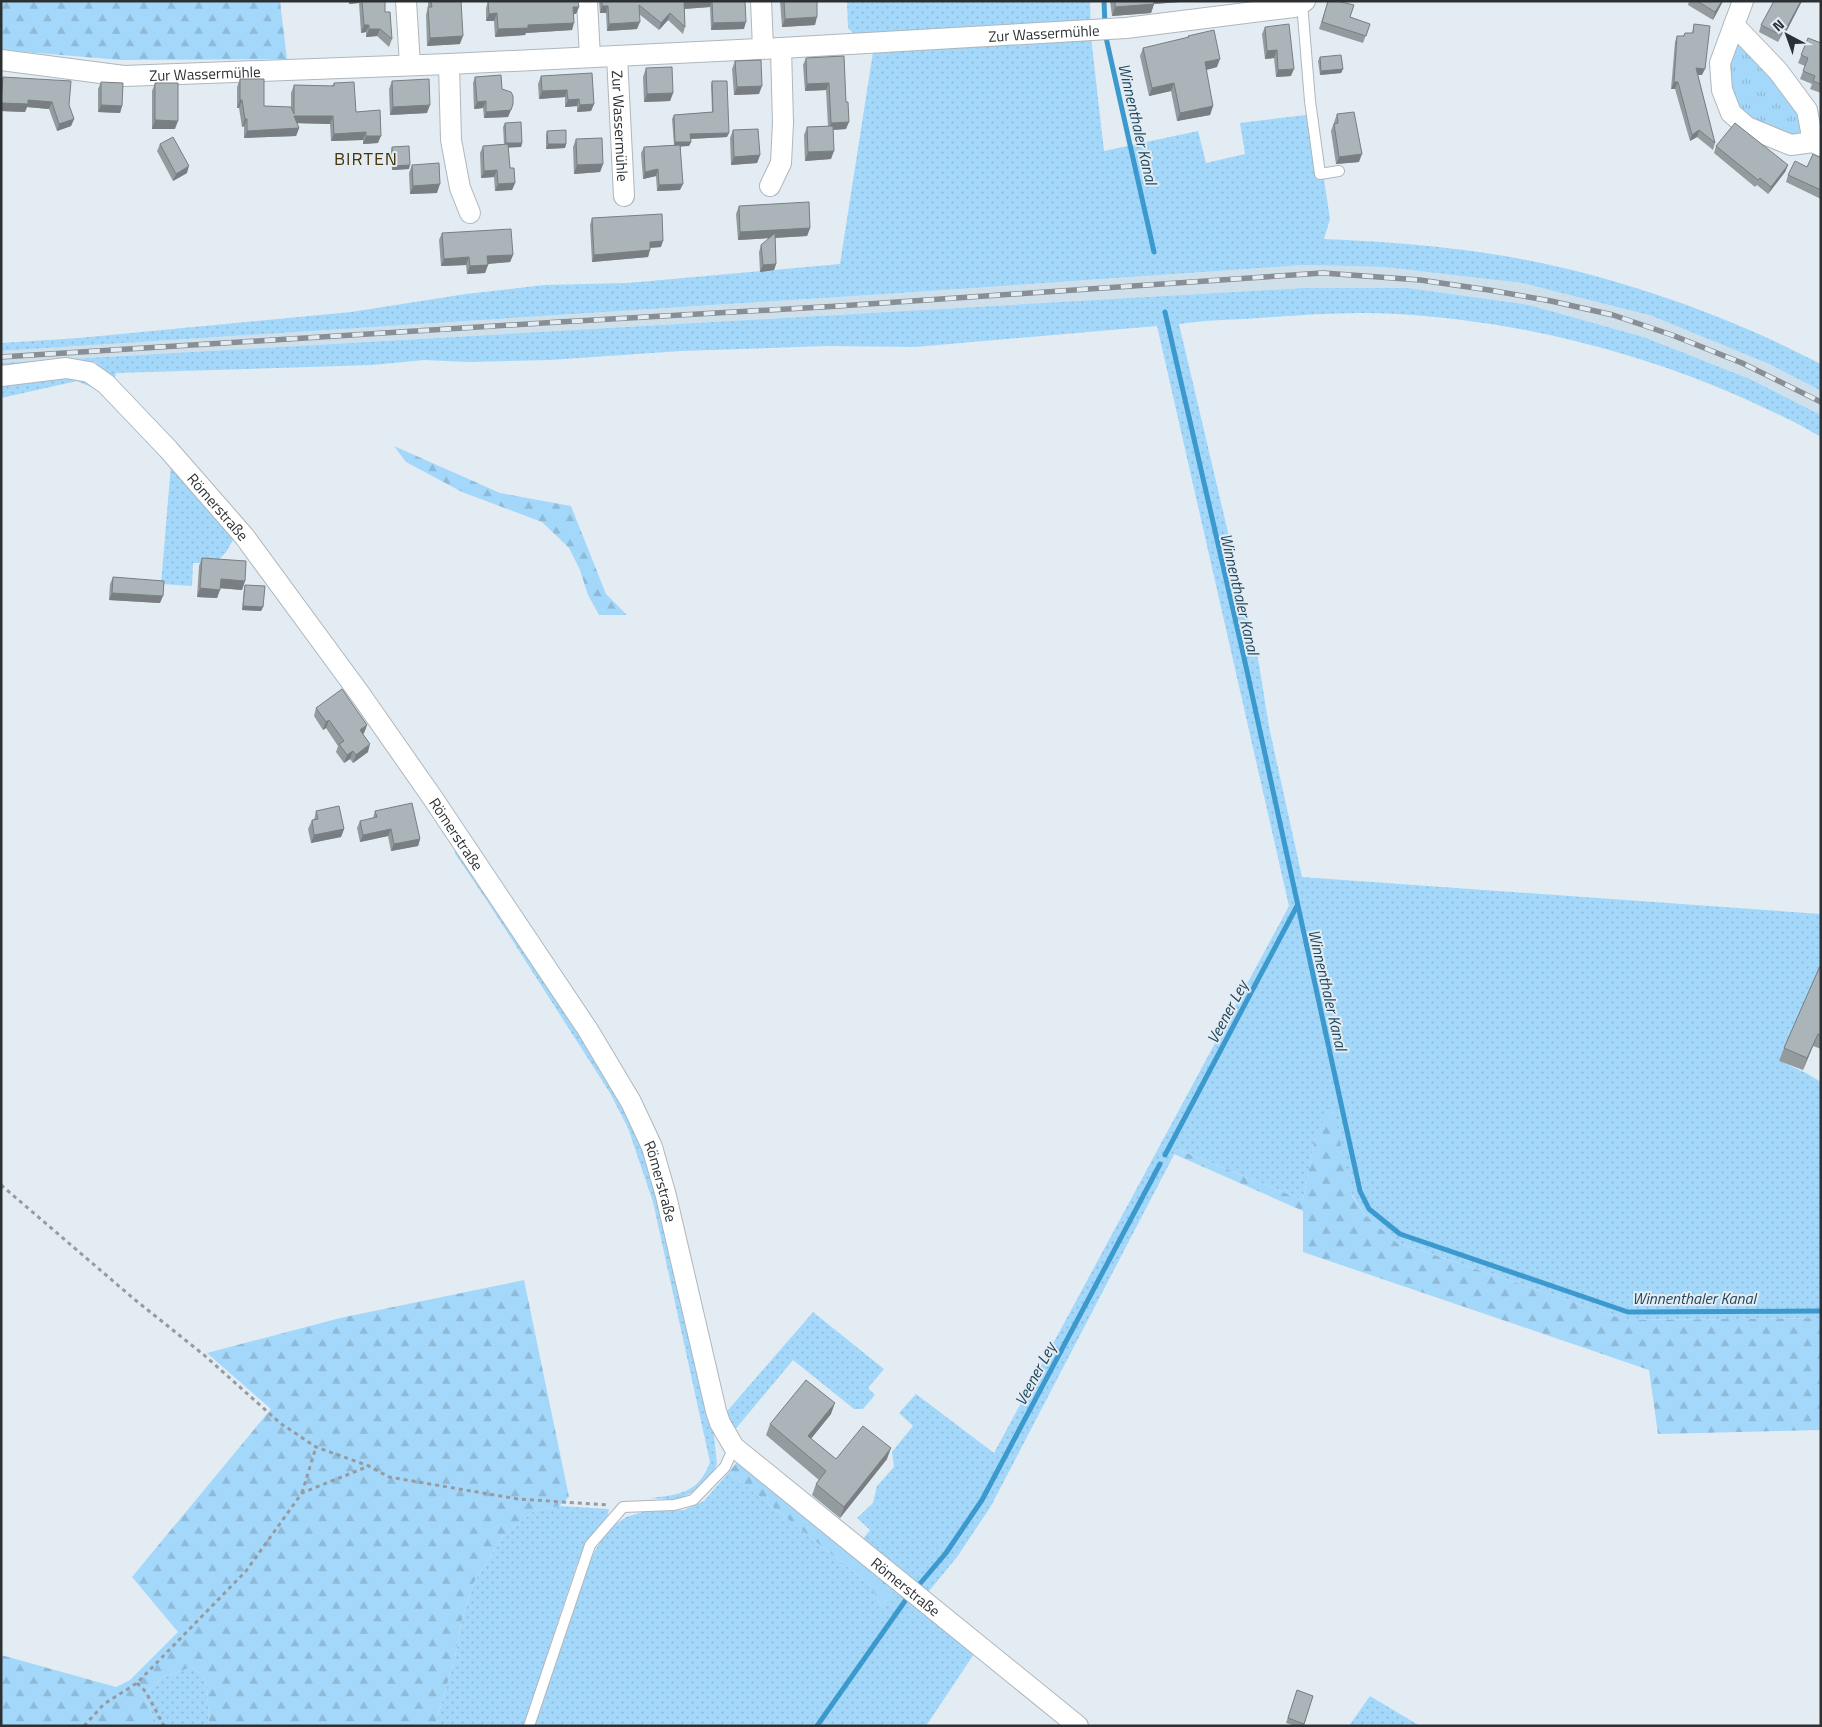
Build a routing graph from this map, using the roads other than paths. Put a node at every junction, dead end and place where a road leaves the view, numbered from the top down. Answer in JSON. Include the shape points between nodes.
{"nodes":[{"id":1,"x":406,"y":1,"type":"edge"},
{"id":2,"x":587,"y":1,"type":"edge"},
{"id":3,"x":760,"y":1,"type":"edge"},
{"id":4,"x":1743,"y":1,"type":"edge"},
{"id":5,"x":1303,"y":2,"type":"edge"},
{"id":6,"x":1734,"y":25,"type":"junction"},
{"id":7,"x":772,"y":48,"type":"junction"},
{"id":8,"x":617,"y":56,"type":"junction"},
{"id":9,"x":590,"y":57,"type":"junction"},
{"id":10,"x":1,"y":60,"type":"edge"},
{"id":11,"x":448,"y":64,"type":"junction"},
{"id":12,"x":410,"y":65,"type":"junction"},
{"id":13,"x":1817,"y":144,"type":"edge"},
{"id":14,"x":1339,"y":171,"type":"dead end"},
{"id":15,"x":770,"y":186,"type":"dead end"},
{"id":16,"x":624,"y":196,"type":"dead end"},
{"id":17,"x":470,"y":213,"type":"dead end"},
{"id":18,"x":1,"y":376,"type":"edge"},
{"id":19,"x":734,"y":1447,"type":"junction"},
{"id":20,"x":529,"y":1726,"type":"edge"},
{"id":21,"x":1078,"y":1726,"type":"edge"}],
"edges":[{"from":1,"to":12,"type":"street"},
{"from":2,"to":9,"type":"street"},
{"from":3,"to":7,"type":"street"},
{"from":4,"to":6,"type":"street"},
{"from":5,"to":7,"type":"street","name":"Zur Wassermühle","via":[[1227,16],[1126,28]]},
{"from":5,"to":14,"type":"lane","via":[[1310,101],[1320,174]]},
{"from":6,"to":13,"type":"street","via":[[1778,71],[1807,110]]},
{"from":6,"to":13,"type":"street","via":[[1720,63],[1722,90],[1731,113],[1748,127],[1791,145]]},
{"from":7,"to":8,"type":"street","name":"Zur Wassermühle"},
{"from":7,"to":15,"type":"street","via":[[783,123],[781,163]]},
{"from":8,"to":9,"type":"street","name":"Zur Wassermühle"},
{"from":8,"to":16,"type":"street","name":"Zur Wassermühle"},
{"from":9,"to":11,"type":"street","name":"Zur Wassermühle"},
{"from":10,"to":12,"type":"street","name":"Zur Wassermühle","via":[[124,76]]},
{"from":11,"to":12,"type":"street","name":"Zur Wassermühle"},
{"from":11,"to":17,"type":"street","via":[[451,140],[460,188]]},
{"from":18,"to":19,"type":"street","name":"Römerstraße","via":[[66,368],[89,372],[106,384],[244,536],[432,797],[588,1030],[631,1102],[652,1147],[716,1411]]},
{"from":19,"to":20,"type":"lane","via":[[725,1467],[693,1500],[674,1505],[624,1506],[590,1545]]},
{"from":19,"to":21,"type":"street","name":"Römerstraße"}]}
